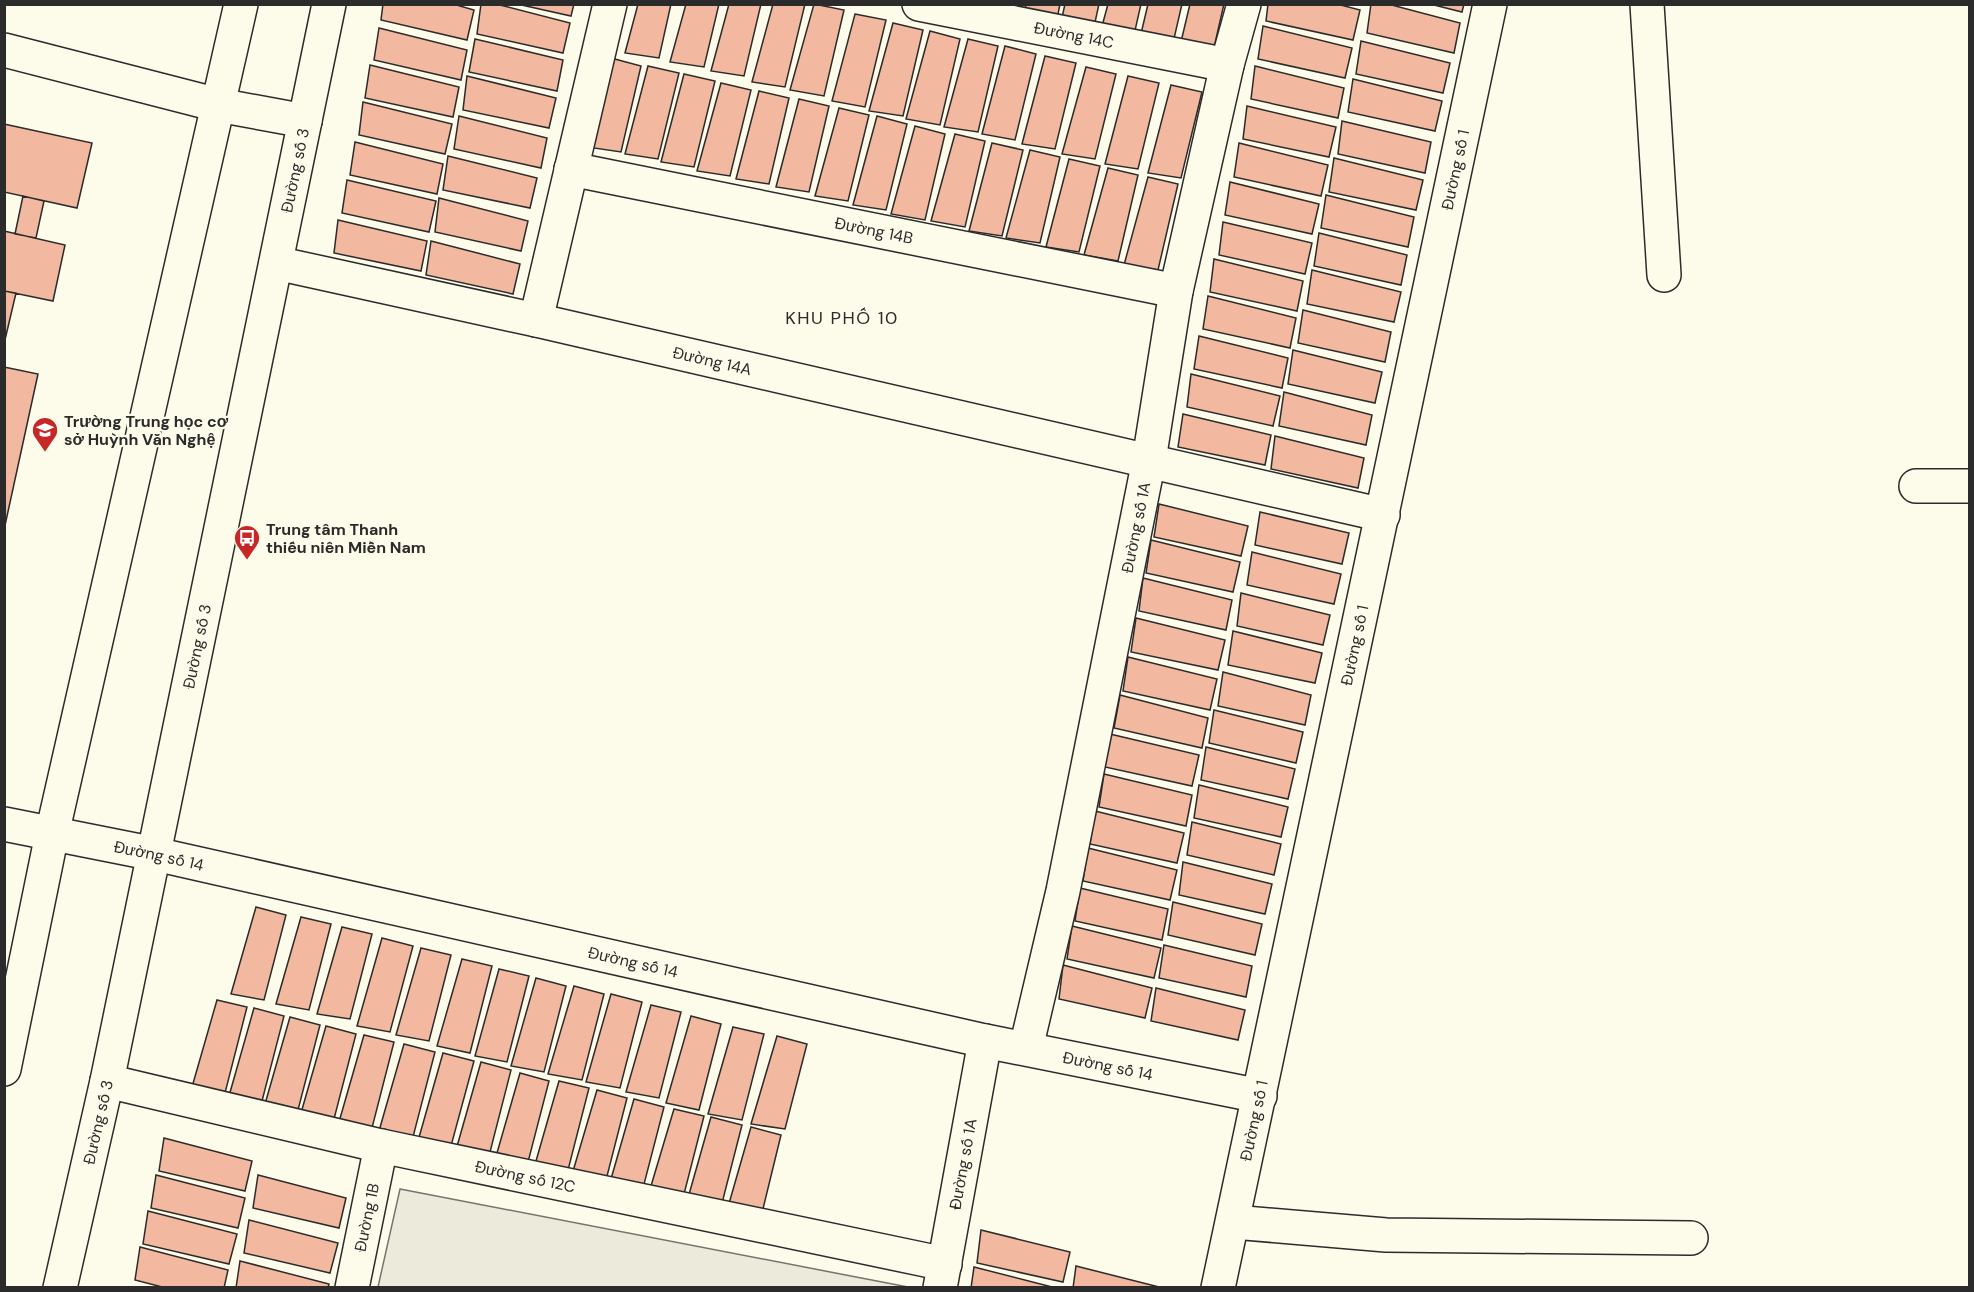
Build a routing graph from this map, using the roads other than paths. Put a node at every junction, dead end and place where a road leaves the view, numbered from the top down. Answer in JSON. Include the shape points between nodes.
{"nodes":[{"id":1,"x":241,"y":4,"type":"edge"},
{"id":2,"x":329,"y":4,"type":"edge"},
{"id":3,"x":610,"y":4,"type":"edge"},
{"id":4,"x":919,"y":4,"type":"edge"},
{"id":5,"x":1244,"y":4,"type":"edge"},
{"id":6,"x":1490,"y":4,"type":"edge"},
{"id":7,"x":1647,"y":4,"type":"edge"},
{"id":8,"x":4,"y":50,"type":"edge"},
{"id":9,"x":1227,"y":64,"type":"junction"},
{"id":10,"x":218,"y":105,"type":"junction"},
{"id":11,"x":305,"y":121,"type":"junction"},
{"id":12,"x":571,"y":169,"type":"junction"},
{"id":13,"x":276,"y":263,"type":"junction"},
{"id":14,"x":1664,"y":275,"type":"dead end"},
{"id":15,"x":1176,"y":291,"type":"junction"},
{"id":16,"x":536,"y":320,"type":"junction"},
{"id":17,"x":1149,"y":460,"type":"junction"},
{"id":18,"x":1916,"y":486,"type":"dead end"},
{"id":19,"x":1970,"y":486,"type":"edge"},
{"id":20,"x":1383,"y":515,"type":"junction"},
{"id":21,"x":4,"y":824,"type":"edge"},
{"id":22,"x":52,"y":834,"type":"junction"},
{"id":23,"x":155,"y":854,"type":"junction"},
{"id":24,"x":985,"y":1041,"type":"junction"},
{"id":25,"x":1026,"y":1048,"type":"junction"},
{"id":26,"x":4,"y":1069,"type":"edge"},
{"id":27,"x":107,"y":1081,"type":"junction"},
{"id":28,"x":1260,"y":1096,"type":"junction"},
{"id":29,"x":381,"y":1146,"type":"junction"},
{"id":30,"x":1233,"y":1222,"type":"junction"},
{"id":31,"x":1691,"y":1238,"type":"dead end"},
{"id":32,"x":943,"y":1276,"type":"edge"},
{"id":33,"x":60,"y":1287,"type":"edge"},
{"id":34,"x":352,"y":1287,"type":"edge"},
{"id":35,"x":1218,"y":1287,"type":"edge"}],
"edges":[{"from":1,"to":10,"type":"street"},
{"from":2,"to":11,"type":"street","name":"Đường số 3"},
{"from":3,"to":12,"type":"street"},
{"from":4,"to":9,"type":"street","name":"Đường 14C"},
{"from":5,"to":9,"type":"street","name":"Đường số 1A"},
{"from":6,"to":20,"type":"street","name":"Đường số 1"},
{"from":7,"to":14,"type":"street"},
{"from":8,"to":10,"type":"street"},
{"from":9,"to":15,"type":"street","name":"Đường số 1A"},
{"from":10,"to":11,"type":"street"},
{"from":10,"to":22,"type":"street"},
{"from":11,"to":13,"type":"street","name":"Đường số 3"},
{"from":12,"to":15,"type":"street","name":"Đường 14B"},
{"from":12,"to":16,"type":"street"},
{"from":13,"to":16,"type":"street","name":"Đường 14A"},
{"from":13,"to":23,"type":"street","name":"Đường số 3"},
{"from":15,"to":17,"type":"street","name":"Đường số 1A"},
{"from":16,"to":17,"type":"street","name":"Đường 14A"},
{"from":17,"to":20,"type":"street","name":"Đường 14A"},
{"from":17,"to":25,"type":"street","name":"Đường số 1A","via":[[1063,891]]},
{"from":18,"to":19,"type":"street"},
{"from":20,"to":28,"type":"street","name":"Đường số 1"},
{"from":21,"to":22,"type":"street","name":"Đường số 14"},
{"from":22,"to":23,"type":"street","name":"Đường số 14"},
{"from":22,"to":26,"type":"street"},
{"from":23,"to":24,"type":"street","name":"Đường số 14"},
{"from":23,"to":27,"type":"street","name":"Đường số 3"},
{"from":24,"to":25,"type":"street","name":"Đường số 14"},
{"from":24,"to":32,"type":"street","name":"Đường số 1A"},
{"from":25,"to":28,"type":"street","name":"Đường số 14"},
{"from":27,"to":29,"type":"street","name":"Đường số 12C"},
{"from":27,"to":33,"type":"street","name":"Đường số 3"},
{"from":28,"to":30,"type":"street","name":"Đường số 1"},
{"from":29,"to":32,"type":"street","name":"Đường số 12C"},
{"from":29,"to":34,"type":"street","name":"Đường 1B"},
{"from":30,"to":31,"type":"street","via":[[1386,1235]]},
{"from":30,"to":35,"type":"street","name":"Đường số 1"}]}
